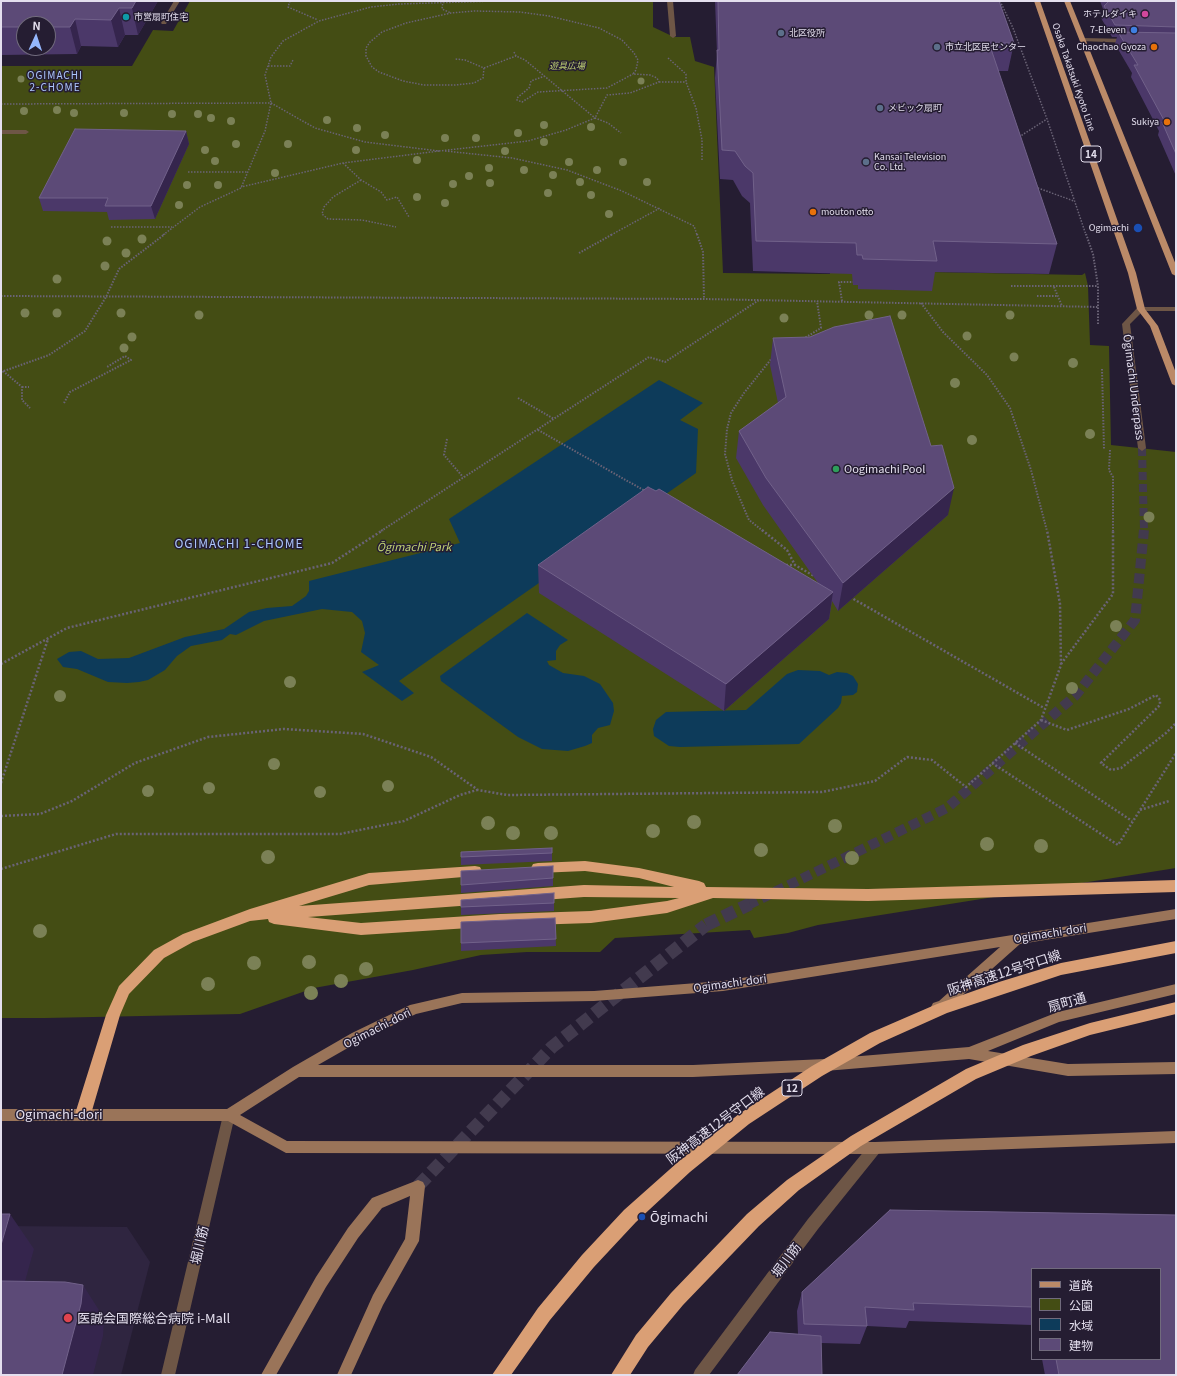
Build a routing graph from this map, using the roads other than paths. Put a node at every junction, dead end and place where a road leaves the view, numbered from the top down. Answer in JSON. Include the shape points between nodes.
{"nodes":[{"id":1,"x":177,"y":1,"type":"edge"},
{"id":2,"x":670,"y":1,"type":"edge"},
{"id":3,"x":1036,"y":1,"type":"edge"},
{"id":4,"x":1067,"y":1,"type":"edge"},
{"id":5,"x":164,"y":23,"type":"dead end"},
{"id":6,"x":673,"y":36,"type":"road end"},
{"id":7,"x":1083,"y":40,"type":"junction"},
{"id":8,"x":1139,"y":41,"type":"edge"},
{"id":9,"x":1,"y":132,"type":"edge"},
{"id":10,"x":26,"y":132,"type":"dead end"},
{"id":11,"x":1176,"y":274,"type":"edge"},
{"id":12,"x":1141,"y":309,"type":"junction"},
{"id":13,"x":1176,"y":309,"type":"edge"},
{"id":14,"x":1176,"y":384,"type":"edge"},
{"id":15,"x":1142,"y":448,"type":"tunnel mouth"},
{"id":16,"x":526,"y":868,"type":"edge"},
{"id":17,"x":490,"y":870,"type":"edge"},
{"id":18,"x":1176,"y":886,"type":"edge"},
{"id":19,"x":722,"y":893,"type":"junction"},
{"id":20,"x":1176,"y":914,"type":"edge"},
{"id":21,"x":250,"y":915,"type":"junction"},
{"id":22,"x":1018,"y":938,"type":"junction"},
{"id":23,"x":1176,"y":947,"type":"edge"},
{"id":24,"x":1176,"y":989,"type":"edge"},
{"id":25,"x":1176,"y":1008,"type":"edge"},
{"id":26,"x":969,"y":1053,"type":"junction"},
{"id":27,"x":825,"y":1065,"type":"junction"},
{"id":28,"x":1176,"y":1068,"type":"edge"},
{"id":29,"x":297,"y":1071,"type":"junction"},
{"id":30,"x":84,"y":1114,"type":"junction"},
{"id":31,"x":1,"y":1115,"type":"edge"},
{"id":32,"x":229,"y":1115,"type":"junction"},
{"id":33,"x":1176,"y":1137,"type":"edge"},
{"id":34,"x":875,"y":1148,"type":"junction"},
{"id":35,"x":168,"y":1375,"type":"edge"},
{"id":36,"x":268,"y":1375,"type":"edge"},
{"id":37,"x":344,"y":1375,"type":"edge"},
{"id":38,"x":501,"y":1375,"type":"edge"},
{"id":39,"x":620,"y":1375,"type":"edge"},
{"id":40,"x":700,"y":1375,"type":"edge"}],
"edges":[{"from":1,"to":5,"type":"street"},
{"from":2,"to":6,"type":"street"},
{"from":3,"to":12,"type":"main road","name":"Osaka Takatsuki Kyoto Line","number":"14","via":[[1129,265]]},
{"from":4,"to":7,"type":"main road","name":"Osaka Takatsuki Kyoto Line"},
{"from":7,"to":8,"type":"street"},
{"from":7,"to":11,"type":"main road","name":"Osaka Takatsuki Kyoto Line"},
{"from":9,"to":10,"type":"street"},
{"from":12,"to":13,"type":"street"},
{"from":12,"to":14,"type":"main road","name":"Osaka Takatsuki Kyoto Line","number":"14","via":[[1154,326]]},
{"from":12,"to":15,"type":"street","name":"Ōgimachi Underpass","via":[[1126,324]]},
{"from":16,"to":19,"type":"highway","via":[[585,866],[639,873]]},
{"from":17,"to":21,"type":"highway","via":[[369,879]]},
{"from":18,"to":19,"type":"highway","via":[[868,895]]},
{"from":19,"to":21,"type":"highway","via":[[584,891]]},
{"from":19,"to":21,"type":"highway","via":[[667,907],[592,917],[361,929]]},
{"from":20,"to":22,"type":"street","name":"Ogimachi-dori"},
{"from":21,"to":30,"type":"highway","via":[[188,938],[160,954],[124,990],[107,1030]]},
{"from":22,"to":27,"type":"street","via":[[943,1004]]},
{"from":22,"to":29,"type":"street","name":"Ogimachi-dori","via":[[723,986],[669,992],[462,998],[414,1009],[356,1037]]},
{"from":23,"to":38,"type":"highway","name":"阪神高速12号守口線","number":"12","via":[[1061,969],[999,988],[942,1008],[875,1038],[817,1071],[744,1119],[684,1167],[630,1216],[544,1314]]},
{"from":24,"to":26,"type":"street","name":"扇町通","via":[[1058,1017]]},
{"from":25,"to":39,"type":"highway","via":[[1090,1029],[1028,1050],[971,1074],[856,1141],[793,1185],[753,1220],[677,1300],[642,1341]]},
{"from":26,"to":27,"type":"street"},
{"from":26,"to":28,"type":"street","via":[[1068,1070]]},
{"from":27,"to":29,"type":"street","via":[[693,1071]]},
{"from":29,"to":32,"type":"street","name":"Ogimachi-dori"},
{"from":30,"to":31,"type":"street","name":"Ogimachi-dori"},
{"from":30,"to":32,"type":"street","name":"Ogimachi-dori"},
{"from":32,"to":34,"type":"street","via":[[286,1147]]},
{"from":32,"to":35,"type":"street","name":"堀川筋"},
{"from":33,"to":34,"type":"street"},
{"from":34,"to":40,"type":"street","name":"堀川筋","via":[[808,1231]]},
{"from":36,"to":37,"type":"street","via":[[321,1282],[353,1233],[377,1203],[418,1186],[412,1240],[378,1300]]}]}
